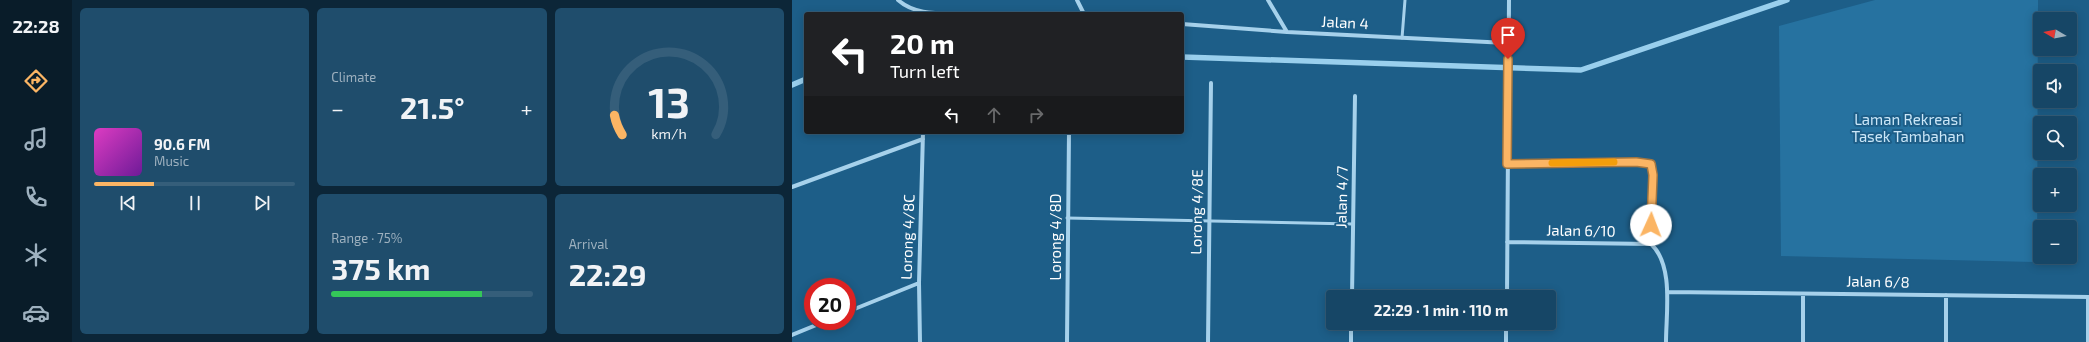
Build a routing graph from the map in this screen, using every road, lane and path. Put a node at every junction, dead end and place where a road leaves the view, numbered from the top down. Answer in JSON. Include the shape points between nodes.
{"nodes":[{"id":1,"x":898,"y":0,"type":"edge"},
{"id":2,"x":1077,"y":0,"type":"edge"},
{"id":3,"x":1268,"y":0,"type":"edge"},
{"id":4,"x":1405,"y":0,"type":"edge"},
{"id":5,"x":1509,"y":0,"type":"edge"},
{"id":6,"x":923,"y":12,"type":"edge"},
{"id":7,"x":1083,"y":12,"type":"edge"},
{"id":8,"x":1184,"y":24,"type":"edge"},
{"id":9,"x":1287,"y":32,"type":"junction"},
{"id":10,"x":1402,"y":38,"type":"junction"},
{"id":11,"x":1507,"y":43,"type":"junction"},
{"id":12,"x":1211,"y":83,"type":"dead end"},
{"id":13,"x":1355,"y":96,"type":"dead end"},
{"id":14,"x":923,"y":134,"type":"edge"},
{"id":15,"x":1069,"y":134,"type":"edge"},
{"id":16,"x":923,"y":139,"type":"junction"},
{"id":17,"x":1507,"y":164,"type":"junction"},
{"id":18,"x":792,"y":187,"type":"edge"},
{"id":19,"x":1068,"y":218,"type":"junction"},
{"id":20,"x":1209,"y":221,"type":"junction"},
{"id":21,"x":1353,"y":224,"type":"junction"},
{"id":22,"x":1507,"y":242,"type":"junction"},
{"id":23,"x":1651,"y":244,"type":"junction"},
{"id":24,"x":919,"y":283,"type":"junction"},
{"id":25,"x":1352,"y":290,"type":"edge"},
{"id":26,"x":1507,"y":290,"type":"edge"},
{"id":27,"x":1667,"y":292,"type":"junction"},
{"id":28,"x":1803,"y":294,"type":"junction"},
{"id":29,"x":1946,"y":295,"type":"junction"},
{"id":30,"x":2089,"y":297,"type":"edge"},
{"id":31,"x":856,"y":308,"type":"edge"},
{"id":32,"x":804,"y":330,"type":"edge"},
{"id":33,"x":1351,"y":330,"type":"edge"},
{"id":34,"x":1506,"y":330,"type":"edge"},
{"id":35,"x":792,"y":335,"type":"edge"},
{"id":36,"x":920,"y":342,"type":"edge"},
{"id":37,"x":1067,"y":342,"type":"edge"},
{"id":38,"x":1208,"y":342,"type":"edge"},
{"id":39,"x":1351,"y":342,"type":"edge"},
{"id":40,"x":1506,"y":342,"type":"edge"},
{"id":41,"x":1666,"y":342,"type":"edge"},
{"id":42,"x":1803,"y":342,"type":"edge"},
{"id":43,"x":1946,"y":342,"type":"edge"},
{"id":44,"x":2088,"y":342,"type":"edge"}],
"edges":[{"from":1,"to":6,"type":"street"},
{"from":2,"to":7,"type":"street"},
{"from":3,"to":9,"type":"street"},
{"from":4,"to":10,"type":"lane"},
{"from":5,"to":11,"type":"street"},
{"from":8,"to":9,"type":"street","name":"Jalan 4"},
{"from":9,"to":10,"type":"street","name":"Jalan 4"},
{"from":10,"to":11,"type":"street","name":"Jalan 4"},
{"from":11,"to":17,"type":"street"},
{"from":12,"to":20,"type":"street","name":"Lorong 4/8E"},
{"from":13,"to":21,"type":"street","name":"Jalan 4/7"},
{"from":14,"to":16,"type":"street","name":"Lorong 4/8C"},
{"from":15,"to":19,"type":"street","name":"Lorong 4/8D"},
{"from":16,"to":18,"type":"street"},
{"from":16,"to":24,"type":"street","name":"Lorong 4/8C"},
{"from":17,"to":22,"type":"street"},
{"from":17,"to":23,"type":"lane","via":[[1651,164]]},
{"from":19,"to":20,"type":"lane"},
{"from":19,"to":37,"type":"street","name":"Lorong 4/8D"},
{"from":20,"to":21,"type":"lane"},
{"from":20,"to":38,"type":"street","name":"Lorong 4/8E"},
{"from":21,"to":25,"type":"street","name":"Jalan 4/7"},
{"from":22,"to":23,"type":"street","name":"Jalan 6/10"},
{"from":22,"to":26,"type":"street"},
{"from":23,"to":27,"type":"street","via":[[1659,252]]},
{"from":24,"to":31,"type":"street"},
{"from":24,"to":36,"type":"street","name":"Lorong 4/8C"},
{"from":27,"to":28,"type":"street","name":"Jalan 6/8"},
{"from":27,"to":41,"type":"street"},
{"from":28,"to":29,"type":"street","name":"Jalan 6/8"},
{"from":28,"to":42,"type":"street"},
{"from":29,"to":30,"type":"street","name":"Jalan 6/8"},
{"from":29,"to":43,"type":"street"},
{"from":30,"to":44,"type":"street"},
{"from":32,"to":35,"type":"street"},
{"from":33,"to":39,"type":"street"},
{"from":34,"to":40,"type":"street"}]}
